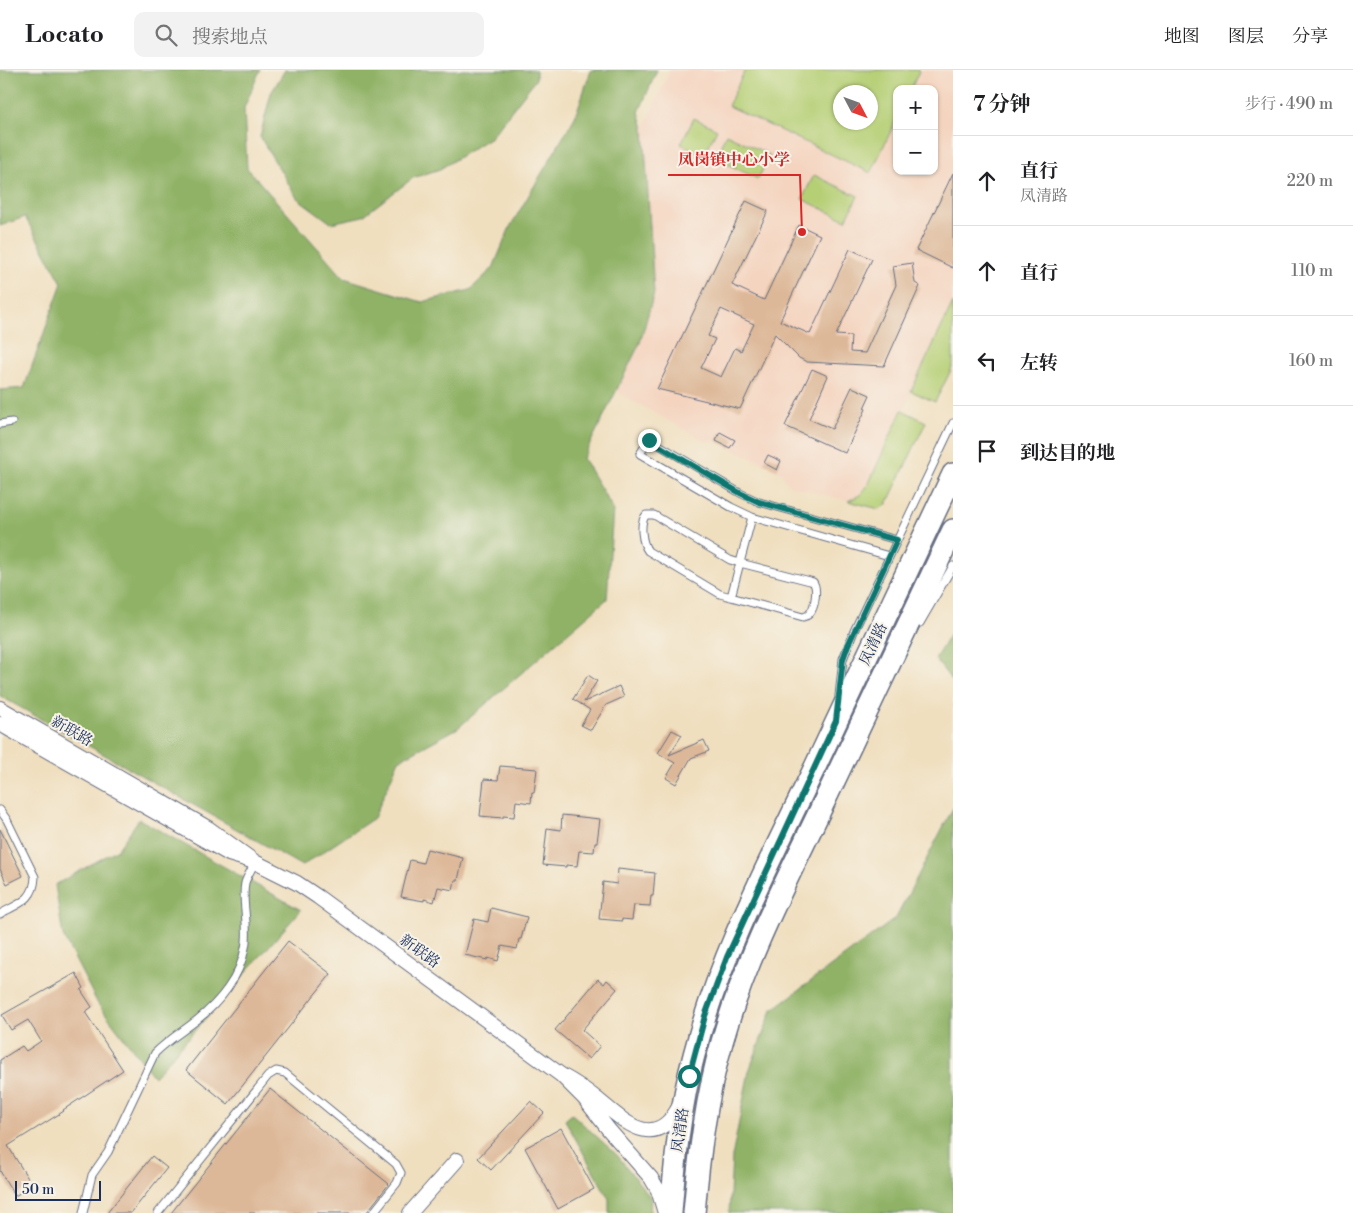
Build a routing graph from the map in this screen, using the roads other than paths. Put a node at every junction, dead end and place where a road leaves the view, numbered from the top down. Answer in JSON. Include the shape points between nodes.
{"nodes":[{"id":1,"x":12,"y":422,"type":"dead end"},
{"id":2,"x":0,"y":424,"type":"edge"},
{"id":3,"x":953,"y":424,"type":"edge"},
{"id":4,"x":953,"y":474,"type":"edge"},
{"id":5,"x":752,"y":517,"type":"junction"},
{"id":6,"x":953,"y":530,"type":"edge"},
{"id":7,"x":897,"y":540,"type":"junction"},
{"id":8,"x":890,"y":556,"type":"junction"},
{"id":9,"x":740,"y":563,"type":"junction"},
{"id":10,"x":953,"y":566,"type":"edge"},
{"id":11,"x":731,"y":597,"type":"junction"},
{"id":12,"x":914,"y":632,"type":"dead end"},
{"id":13,"x":909,"y":641,"type":"dead end"},
{"id":14,"x":0,"y":708,"type":"edge"},
{"id":15,"x":864,"y":718,"type":"junction"},
{"id":16,"x":836,"y":721,"type":"junction"},
{"id":17,"x":0,"y":724,"type":"edge"},
{"id":18,"x":0,"y":810,"type":"edge"},
{"id":19,"x":255,"y":862,"type":"junction"},
{"id":20,"x":0,"y":914,"type":"edge"},
{"id":21,"x":562,"y":1075,"type":"junction"},
{"id":22,"x":685,"y":1096,"type":"junction"},
{"id":23,"x":457,"y":1160,"type":"dead end"},
{"id":24,"x":83,"y":1213,"type":"edge"},
{"id":25,"x":158,"y":1213,"type":"edge"},
{"id":26,"x":373,"y":1213,"type":"edge"},
{"id":27,"x":410,"y":1213,"type":"edge"},
{"id":28,"x":665,"y":1213,"type":"edge"},
{"id":29,"x":671,"y":1213,"type":"edge"},
{"id":30,"x":694,"y":1213,"type":"edge"}],
"edges":[{"from":1,"to":2,"type":"lane"},
{"from":3,"to":7,"type":"lane"},
{"from":4,"to":16,"type":"main road","name":"凤清路"},
{"from":5,"to":7,"type":"lane","via":[[640,454],[649,440],[759,502]]},
{"from":5,"to":8,"type":"lane"},
{"from":5,"to":9,"type":"lane"},
{"from":6,"to":15,"type":"main road","name":"凤清路"},
{"from":7,"to":8,"type":"lane"},
{"from":8,"to":16,"type":"lane","via":[[843,659]]},
{"from":9,"to":11,"type":"lane"},
{"from":9,"to":11,"type":"lane","via":[[813,582],[816,590],[812,611],[803,617]]},
{"from":9,"to":11,"type":"lane","via":[[654,515],[646,515],[642,522],[648,551],[720,594]]},
{"from":10,"to":12,"type":"lane"},
{"from":13,"to":15,"type":"lane"},
{"from":14,"to":19,"type":"street","name":"新联路","via":[[208,828]]},
{"from":15,"to":30,"type":"main road","name":"凤清路","via":[[765,928],[728,1022],[705,1118]]},
{"from":16,"to":22,"type":"main road","name":"凤清路","via":[[727,957],[699,1036]]},
{"from":17,"to":19,"type":"street","name":"新联路","via":[[229,854]]},
{"from":18,"to":20,"type":"lane","via":[[35,877],[30,897]]},
{"from":19,"to":21,"type":"street","name":"新联路","via":[[318,897]]},
{"from":19,"to":24,"type":"lane","via":[[246,882],[244,896],[248,929],[238,969],[228,989],[214,1005],[155,1053],[108,1152],[92,1175]]},
{"from":21,"to":22,"type":"street","name":"新联路","via":[[628,1123],[644,1130],[652,1131],[670,1121]]},
{"from":21,"to":28,"type":"street","name":"新联路","via":[[651,1178]]},
{"from":22,"to":29,"type":"main road","name":"凤清路"},
{"from":23,"to":27,"type":"street"},
{"from":25,"to":26,"type":"lane","via":[[268,1076],[276,1071],[285,1073],[396,1164],[401,1173],[397,1183]]}]}
